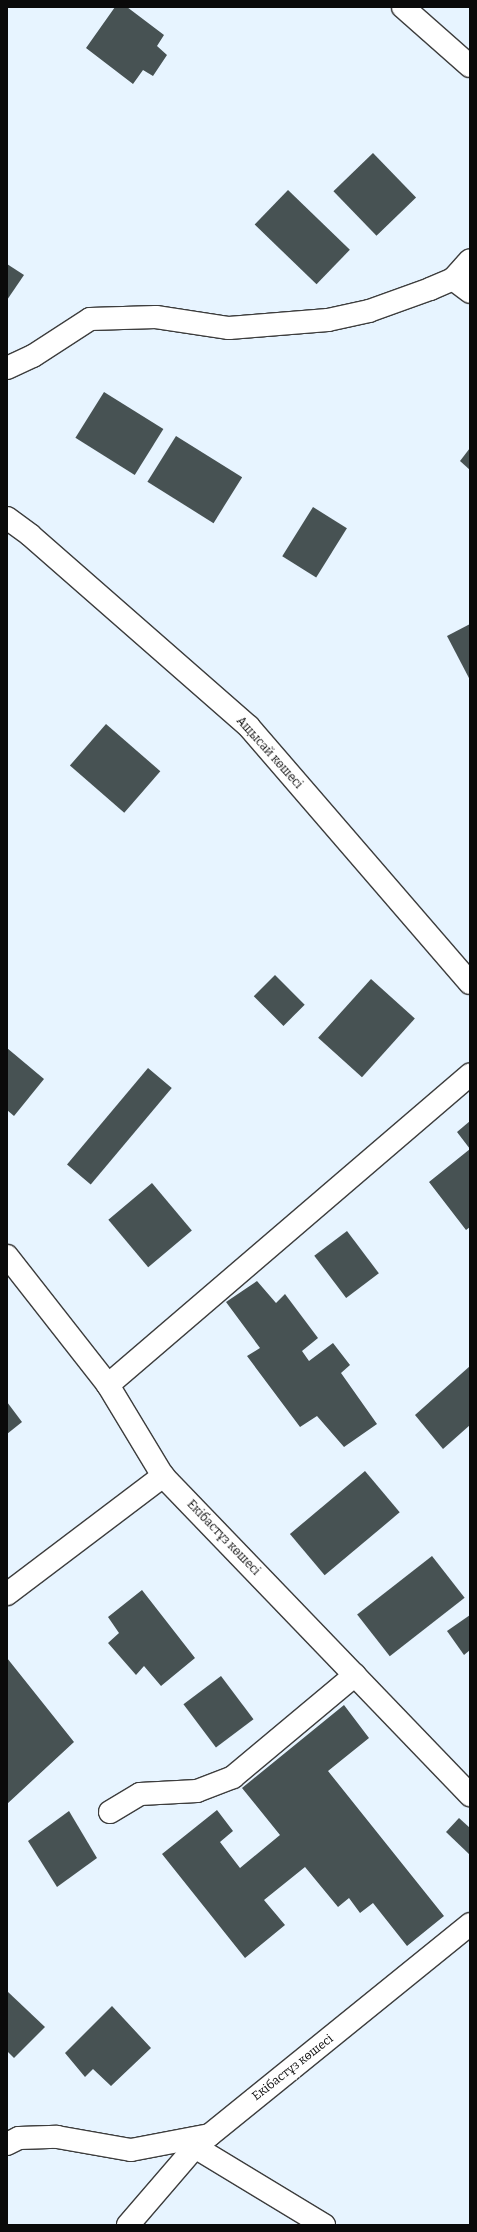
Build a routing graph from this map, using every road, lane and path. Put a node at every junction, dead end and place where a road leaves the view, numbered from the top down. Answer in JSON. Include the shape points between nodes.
{"nodes":[{"id":1,"x":403,"y":7,"type":"edge"},
{"id":2,"x":470,"y":66,"type":"edge"},
{"id":3,"x":470,"y":260,"type":"edge"},
{"id":4,"x":453,"y":279,"type":"junction"},
{"id":5,"x":470,"y":292,"type":"edge"},
{"id":6,"x":7,"y":368,"type":"edge"},
{"id":7,"x":7,"y":518,"type":"edge"},
{"id":8,"x":470,"y":983,"type":"edge"},
{"id":9,"x":470,"y":1074,"type":"edge"},
{"id":10,"x":7,"y":1256,"type":"edge"},
{"id":11,"x":108,"y":1385,"type":"junction"},
{"id":12,"x":162,"y":1476,"type":"junction"},
{"id":13,"x":7,"y":1594,"type":"edge"},
{"id":14,"x":355,"y":1675,"type":"junction"},
{"id":15,"x":470,"y":1795,"type":"edge"},
{"id":16,"x":110,"y":1812,"type":"dead end"},
{"id":17,"x":470,"y":1924,"type":"edge"},
{"id":18,"x":203,"y":2141,"type":"junction"},
{"id":19,"x":7,"y":2144,"type":"edge"},
{"id":20,"x":128,"y":2225,"type":"edge"},
{"id":21,"x":324,"y":2225,"type":"edge"}],
"edges":[{"from":1,"to":2,"type":"street"},
{"from":3,"to":4,"type":"street"},
{"from":4,"to":5,"type":"street"},
{"from":4,"to":6,"type":"street","via":[[369,311],[293,325],[229,328],[156,317],[90,319],[33,356]]},
{"from":7,"to":8,"type":"street","name":"Ащысай көшесі","via":[[30,535],[249,727]]},
{"from":9,"to":11,"type":"street"},
{"from":10,"to":11,"type":"street","name":"Екібастұз көшесі"},
{"from":11,"to":12,"type":"street","name":"Екібастұз көшесі"},
{"from":12,"to":13,"type":"street"},
{"from":12,"to":14,"type":"street","name":"Екібастұз көшесі"},
{"from":14,"to":15,"type":"street","name":"Екібастұз көшесі"},
{"from":14,"to":16,"type":"street","via":[[233,1777],[197,1792],[140,1794]]},
{"from":17,"to":18,"type":"street","name":"Екібастұз көшесі"},
{"from":18,"to":19,"type":"street","via":[[130,2150],[57,2137],[19,2138]]},
{"from":18,"to":20,"type":"street","name":"Екібастұз көшесі"},
{"from":18,"to":21,"type":"street"}]}
